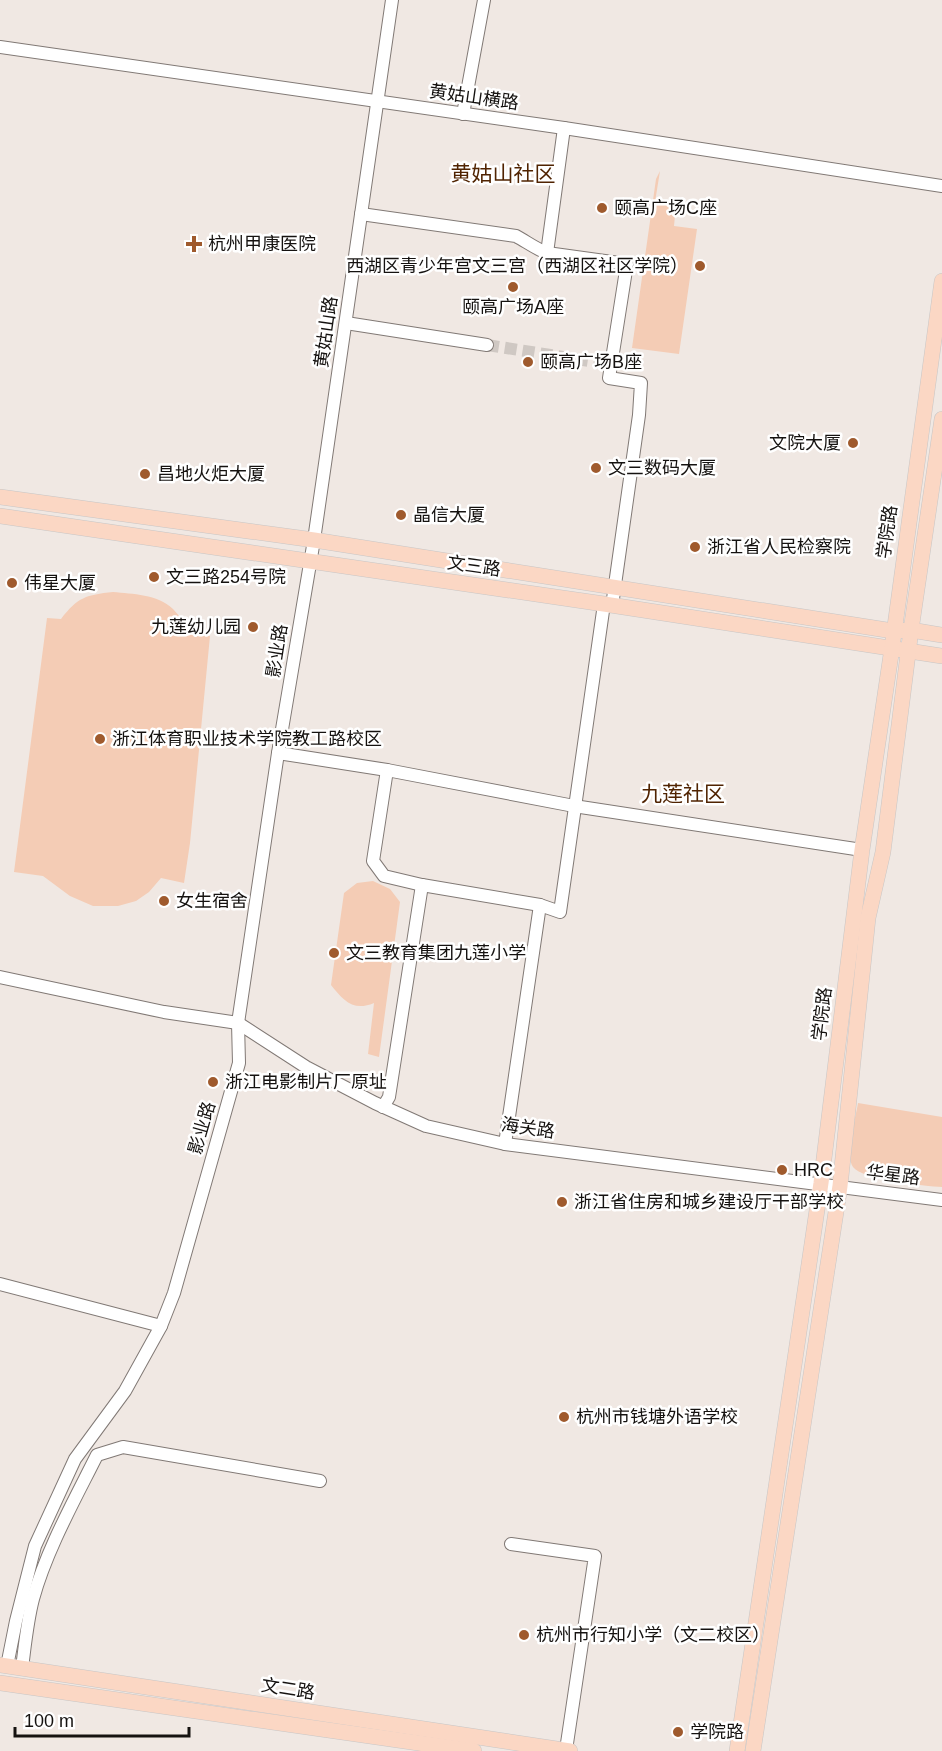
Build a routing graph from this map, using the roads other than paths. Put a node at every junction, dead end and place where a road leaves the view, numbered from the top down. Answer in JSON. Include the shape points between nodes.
{"nodes":[{"id":1,"x":392,"y":0,"type":"edge"},
{"id":2,"x":484,"y":0,"type":"edge"},
{"id":3,"x":0,"y":47,"type":"edge"},
{"id":4,"x":378,"y":101,"type":"junction"},
{"id":5,"x":463,"y":114,"type":"junction"},
{"id":6,"x":564,"y":128,"type":"junction"},
{"id":7,"x":942,"y":186,"type":"edge"},
{"id":8,"x":361,"y":214,"type":"junction"},
{"id":9,"x":547,"y":253,"type":"junction"},
{"id":10,"x":942,"y":280,"type":"edge"},
{"id":11,"x":346,"y":322,"type":"junction"},
{"id":12,"x":487,"y":345,"type":"tunnel mouth"},
{"id":13,"x":942,"y":418,"type":"edge"},
{"id":14,"x":0,"y":496,"type":"edge"},
{"id":15,"x":0,"y":516,"type":"edge"},
{"id":16,"x":314,"y":540,"type":"junction"},
{"id":17,"x":310,"y":562,"type":"junction"},
{"id":18,"x":615,"y":588,"type":"junction"},
{"id":19,"x":608,"y":605,"type":"junction"},
{"id":20,"x":911,"y":630,"type":"junction"},
{"id":21,"x":893,"y":631,"type":"junction"},
{"id":22,"x":942,"y":635,"type":"edge"},
{"id":23,"x":891,"y":648,"type":"junction"},
{"id":24,"x":908,"y":652,"type":"junction"},
{"id":25,"x":942,"y":657,"type":"edge"},
{"id":26,"x":278,"y":753,"type":"junction"},
{"id":27,"x":387,"y":770,"type":"junction"},
{"id":28,"x":574,"y":806,"type":"junction"},
{"id":29,"x":862,"y":850,"type":"junction"},
{"id":30,"x":422,"y":885,"type":"junction"},
{"id":31,"x":540,"y":905,"type":"junction"},
{"id":32,"x":0,"y":977,"type":"edge"},
{"id":33,"x":238,"y":1023,"type":"junction"},
{"id":34,"x":383,"y":1107,"type":"junction"},
{"id":35,"x":505,"y":1144,"type":"junction"},
{"id":36,"x":821,"y":1183,"type":"junction"},
{"id":37,"x":840,"y":1186,"type":"junction"},
{"id":38,"x":942,"y":1200,"type":"edge"},
{"id":39,"x":0,"y":1284,"type":"edge"},
{"id":40,"x":161,"y":1326,"type":"junction"},
{"id":41,"x":320,"y":1480,"type":"dead end"},
{"id":42,"x":511,"y":1544,"type":"dead end"},
{"id":43,"x":9,"y":1666,"type":"edge"},
{"id":44,"x":0,"y":1683,"type":"edge"},
{"id":45,"x":474,"y":1751,"type":"edge"},
{"id":46,"x":568,"y":1751,"type":"edge"},
{"id":47,"x":737,"y":1751,"type":"edge"},
{"id":48,"x":753,"y":1751,"type":"edge"}],
"edges":[{"from":1,"to":4,"type":"street","name":"黄姑山路"},
{"from":2,"to":5,"type":"street"},
{"from":3,"to":4,"type":"street","name":"黄姑山横路"},
{"from":4,"to":5,"type":"street","name":"黄姑山横路"},
{"from":4,"to":8,"type":"street","name":"黄姑山路"},
{"from":5,"to":6,"type":"street","name":"黄姑山横路"},
{"from":6,"to":7,"type":"street","name":"黄姑山横路"},
{"from":6,"to":9,"type":"street"},
{"from":8,"to":9,"type":"street","via":[[516,237]]},
{"from":8,"to":11,"type":"street","name":"黄姑山路"},
{"from":9,"to":18,"type":"street","via":[[627,264],[607,363],[609,378],[641,383]]},
{"from":10,"to":21,"type":"main road","name":"学院路"},
{"from":11,"to":12,"type":"street"},
{"from":11,"to":16,"type":"street","name":"黄姑山路"},
{"from":13,"to":20,"type":"main road","name":"学院路"},
{"from":14,"to":16,"type":"main road","name":"文三路"},
{"from":15,"to":17,"type":"main road","name":"文三路"},
{"from":16,"to":17,"type":"street","name":"黄姑山路"},
{"from":16,"to":18,"type":"main road","name":"文三路"},
{"from":17,"to":19,"type":"main road","name":"文三路"},
{"from":17,"to":26,"type":"street","name":"影业路"},
{"from":18,"to":19,"type":"street"},
{"from":18,"to":21,"type":"main road","name":"文三路"},
{"from":19,"to":23,"type":"main road","name":"文三路"},
{"from":19,"to":28,"type":"street"},
{"from":20,"to":21,"type":"main road","name":"文三路"},
{"from":20,"to":22,"type":"main road","name":"文三路"},
{"from":20,"to":24,"type":"main road","name":"学院路"},
{"from":21,"to":23,"type":"main road","name":"学院路"},
{"from":23,"to":24,"type":"main road","name":"文三路"},
{"from":23,"to":29,"type":"main road","name":"学院路"},
{"from":24,"to":25,"type":"main road","name":"文三路"},
{"from":24,"to":37,"type":"main road","name":"学院路","via":[[883,852],[868,918]]},
{"from":26,"to":27,"type":"street"},
{"from":26,"to":33,"type":"street","name":"影业路"},
{"from":27,"to":28,"type":"street"},
{"from":27,"to":30,"type":"street","via":[[373,861],[384,876]]},
{"from":28,"to":29,"type":"street"},
{"from":28,"to":31,"type":"street","via":[[560,912]]},
{"from":29,"to":36,"type":"main road","name":"学院路"},
{"from":30,"to":31,"type":"street"},
{"from":30,"to":34,"type":"street","via":[[389,1097]]},
{"from":31,"to":35,"type":"street"},
{"from":32,"to":33,"type":"street","via":[[164,1012]]},
{"from":33,"to":34,"type":"street","name":"海关路","via":[[306,1067]]},
{"from":33,"to":40,"type":"street","name":"影业路","via":[[239,1064],[174,1293]]},
{"from":34,"to":35,"type":"street","name":"海关路","via":[[426,1126]]},
{"from":35,"to":36,"type":"street","name":"海关路"},
{"from":36,"to":37,"type":"street","name":"海关路"},
{"from":36,"to":47,"type":"main road","name":"学院路"},
{"from":37,"to":38,"type":"street","name":"华星路"},
{"from":37,"to":48,"type":"main road","name":"学院路"},
{"from":39,"to":40,"type":"street"},
{"from":40,"to":43,"type":"street","name":"影业路","via":[[125,1391],[75,1459],[35,1546]]},
{"from":41,"to":43,"type":"street","via":[[123,1447],[96,1455],[62,1525]]},
{"from":42,"to":46,"type":"street","via":[[596,1556]]},
{"from":43,"to":46,"type":"main road","name":"文二路"},
{"from":44,"to":45,"type":"main road","name":"文二路"}]}
